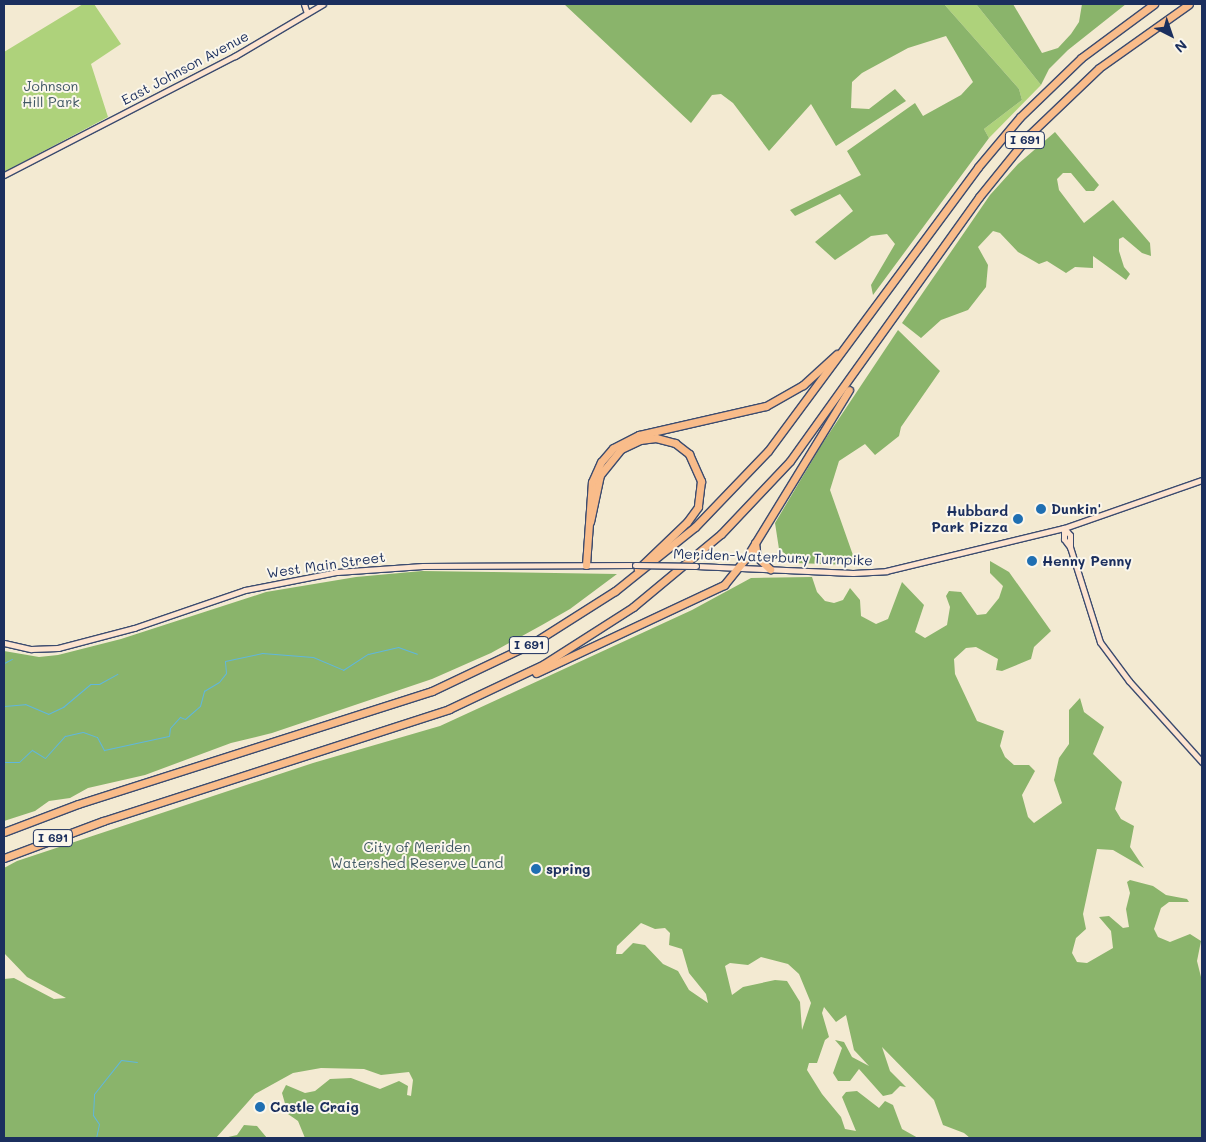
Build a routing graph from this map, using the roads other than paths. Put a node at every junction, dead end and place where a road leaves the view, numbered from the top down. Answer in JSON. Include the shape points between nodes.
{"nodes":[{"id":1,"x":304,"y":4,"type":"edge"},
{"id":2,"x":323,"y":4,"type":"edge"},
{"id":3,"x":1154,"y":4,"type":"edge"},
{"id":4,"x":1189,"y":4,"type":"edge"},
{"id":5,"x":307,"y":13,"type":"junction"},
{"id":6,"x":4,"y":175,"type":"edge"},
{"id":7,"x":860,"y":328,"type":"junction"},
{"id":8,"x":872,"y":350,"type":"junction"},
{"id":9,"x":1202,"y":480,"type":"edge"},
{"id":10,"x":590,"y":522,"type":"junction"},
{"id":11,"x":1064,"y":528,"type":"junction"},
{"id":12,"x":755,"y":543,"type":"junction"},
{"id":13,"x":541,"y":565,"type":"joint"},
{"id":14,"x":586,"y":565,"type":"junction"},
{"id":15,"x":739,"y":568,"type":"junction"},
{"id":16,"x":770,"y":569,"type":"junction"},
{"id":17,"x":615,"y":591,"type":"junction"},
{"id":18,"x":4,"y":644,"type":"edge"},
{"id":19,"x":503,"y":685,"type":"junction"},
{"id":20,"x":1202,"y":762,"type":"edge"},
{"id":21,"x":4,"y":832,"type":"edge"},
{"id":22,"x":4,"y":858,"type":"edge"}],
"edges":[{"from":1,"to":5,"type":"main road"},
{"from":2,"to":5,"type":"main road","name":"East Johnson Avenue"},
{"from":3,"to":7,"type":"highway","number":"I 691","via":[[1081,58],[1020,116]]},
{"from":4,"to":8,"type":"highway","number":"I 691","via":[[1113,56],[1042,122],[985,189]]},
{"from":5,"to":6,"type":"main road","name":"East Johnson Avenue","via":[[235,56]]},
{"from":7,"to":10,"type":"highway","via":[[816,375],[777,401],[748,412],[635,436],[616,446],[603,459],[593,478],[588,514]]},
{"from":7,"to":17,"type":"highway","number":"I 691","via":[[789,425],[747,474],[686,535]]},
{"from":8,"to":12,"type":"highway"},
{"from":8,"to":19,"type":"highway","number":"I 691","via":[[790,461],[710,544],[613,621]]},
{"from":9,"to":11,"type":"main road","name":"Meriden-Waterbury Turnpike"},
{"from":10,"to":14,"type":"highway"},
{"from":10,"to":17,"type":"highway","via":[[601,473],[623,447],[642,439],[661,439],[681,447],[694,462],[702,486],[696,510]]},
{"from":11,"to":16,"type":"main road","name":"Meriden-Waterbury Turnpike","via":[[886,571]]},
{"from":11,"to":20,"type":"main road","via":[[1063,534],[1100,642],[1129,681]]},
{"from":12,"to":15,"type":"highway"},
{"from":12,"to":16,"type":"highway","via":[[757,557]]},
{"from":13,"to":14,"type":"main road","name":"Meriden-Waterbury Turnpike"},
{"from":13,"to":18,"type":"main road","name":"West Main Street","via":[[400,567],[316,575],[245,590],[134,628],[58,648],[40,650]]},
{"from":14,"to":15,"type":"main road","name":"Meriden-Waterbury Turnpike","bridge":true},
{"from":15,"to":16,"type":"main road","name":"Meriden-Waterbury Turnpike"},
{"from":15,"to":19,"type":"highway","via":[[715,591],[524,679]]},
{"from":17,"to":21,"type":"highway","number":"I 691","via":[[534,643],[432,691],[85,801]]},
{"from":19,"to":22,"type":"highway","number":"I 691","via":[[425,718],[131,811]]}]}
